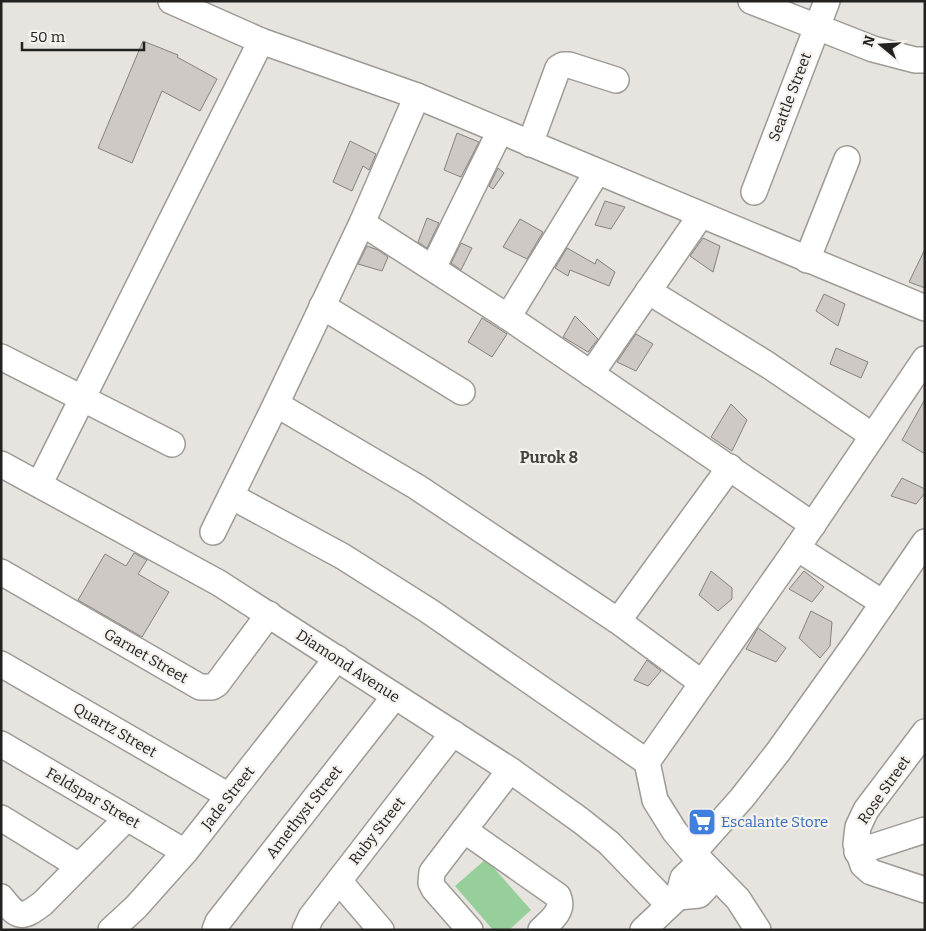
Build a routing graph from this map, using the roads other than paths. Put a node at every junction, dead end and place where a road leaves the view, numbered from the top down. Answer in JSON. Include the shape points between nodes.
{"nodes":[{"id":1,"x":171,"y":1,"type":"edge"},
{"id":2,"x":199,"y":1,"type":"edge"},
{"id":3,"x":751,"y":1,"type":"edge"},
{"id":4,"x":827,"y":1,"type":"edge"},
{"id":5,"x":226,"y":24,"type":"junction"},
{"id":6,"x":817,"y":27,"type":"junction"},
{"id":7,"x":255,"y":39,"type":"junction"},
{"id":8,"x":925,"y":60,"type":"edge"},
{"id":9,"x":616,"y":80,"type":"dead end"},
{"id":10,"x":416,"y":96,"type":"junction"},
{"id":11,"x":500,"y":131,"type":"junction"},
{"id":12,"x":530,"y":144,"type":"junction"},
{"id":13,"x":847,"y":160,"type":"dead end"},
{"id":14,"x":598,"y":172,"type":"junction"},
{"id":15,"x":754,"y":192,"type":"dead end"},
{"id":16,"x":701,"y":215,"type":"junction"},
{"id":17,"x":362,"y":222,"type":"junction"},
{"id":18,"x":807,"y":260,"type":"junction"},
{"id":19,"x":433,"y":268,"type":"junction"},
{"id":20,"x":648,"y":291,"type":"junction"},
{"id":21,"x":322,"y":306,"type":"junction"},
{"id":22,"x":925,"y":308,"type":"edge"},
{"id":23,"x":508,"y":317,"type":"junction"},
{"id":24,"x":1,"y":357,"type":"edge"},
{"id":25,"x":925,"y":359,"type":"edge"},
{"id":26,"x":591,"y":374,"type":"junction"},
{"id":27,"x":462,"y":392,"type":"dead end"},
{"id":28,"x":76,"y":395,"type":"junction"},
{"id":29,"x":276,"y":404,"type":"junction"},
{"id":30,"x":873,"y":436,"type":"junction"},
{"id":31,"x":172,"y":444,"type":"dead end"},
{"id":32,"x":1,"y":464,"type":"edge"},
{"id":33,"x":730,"y":467,"type":"junction"},
{"id":34,"x":33,"y":480,"type":"junction"},
{"id":35,"x":231,"y":496,"type":"junction"},
{"id":36,"x":813,"y":525,"type":"junction"},
{"id":37,"x":213,"y":532,"type":"dead end"},
{"id":38,"x":925,"y":542,"type":"edge"},
{"id":39,"x":797,"y":548,"type":"junction"},
{"id":40,"x":1,"y":572,"type":"edge"},
{"id":41,"x":883,"y":603,"type":"junction"},
{"id":42,"x":268,"y":614,"type":"junction"},
{"id":43,"x":618,"y":622,"type":"junction"},
{"id":44,"x":337,"y":658,"type":"junction"},
{"id":45,"x":1,"y":664,"type":"edge"},
{"id":46,"x":702,"y":683,"type":"junction"},
{"id":47,"x":395,"y":696,"type":"junction"},
{"id":48,"x":925,"y":732,"type":"edge"},
{"id":49,"x":453,"y":733,"type":"junction"},
{"id":50,"x":1,"y":744,"type":"edge"},
{"id":51,"x":647,"y":762,"type":"junction"},
{"id":52,"x":510,"y":770,"type":"junction"},
{"id":53,"x":229,"y":796,"type":"junction"},
{"id":54,"x":1,"y":818,"type":"edge"},
{"id":55,"x":128,"y":818,"type":"junction"},
{"id":56,"x":464,"y":830,"type":"junction"},
{"id":57,"x":925,"y":830,"type":"edge"},
{"id":58,"x":185,"y":852,"type":"junction"},
{"id":59,"x":857,"y":852,"type":"junction"},
{"id":60,"x":704,"y":864,"type":"junction"},
{"id":61,"x":79,"y":866,"type":"junction"},
{"id":62,"x":338,"y":881,"type":"junction"},
{"id":63,"x":925,"y":890,"type":"edge"},
{"id":64,"x":1,"y":897,"type":"edge"},
{"id":65,"x":674,"y":901,"type":"junction"},
{"id":66,"x":111,"y":930,"type":"edge"},
{"id":67,"x":215,"y":930,"type":"edge"},
{"id":68,"x":305,"y":930,"type":"edge"},
{"id":69,"x":382,"y":930,"type":"edge"},
{"id":70,"x":470,"y":930,"type":"edge"},
{"id":71,"x":540,"y":930,"type":"edge"},
{"id":72,"x":642,"y":930,"type":"edge"},
{"id":73,"x":758,"y":930,"type":"edge"}],
"edges":[{"from":1,"to":5,"type":"street"},
{"from":2,"to":5,"type":"street","via":[[208,5]]},
{"from":3,"to":6,"type":"street"},
{"from":4,"to":6,"type":"street","name":"Seattle Street"},
{"from":5,"to":7,"type":"street"},
{"from":6,"to":8,"type":"street","via":[[872,49]]},
{"from":6,"to":15,"type":"street","name":"Seattle Street"},
{"from":7,"to":10,"type":"street"},
{"from":7,"to":28,"type":"street"},
{"from":9,"to":12,"type":"street","via":[[569,65],[558,68]]},
{"from":10,"to":11,"type":"street"},
{"from":10,"to":17,"type":"street"},
{"from":11,"to":12,"type":"street"},
{"from":11,"to":19,"type":"street"},
{"from":12,"to":14,"type":"street"},
{"from":13,"to":18,"type":"street"},
{"from":14,"to":16,"type":"street"},
{"from":14,"to":23,"type":"street"},
{"from":16,"to":18,"type":"street"},
{"from":16,"to":20,"type":"street"},
{"from":17,"to":19,"type":"street"},
{"from":17,"to":21,"type":"street"},
{"from":18,"to":22,"type":"street"},
{"from":19,"to":23,"type":"street"},
{"from":20,"to":26,"type":"street"},
{"from":20,"to":30,"type":"street","via":[[768,365]]},
{"from":21,"to":27,"type":"street"},
{"from":21,"to":29,"type":"street"},
{"from":23,"to":26,"type":"street"},
{"from":24,"to":28,"type":"street"},
{"from":25,"to":30,"type":"street"},
{"from":26,"to":33,"type":"street"},
{"from":28,"to":31,"type":"street"},
{"from":28,"to":34,"type":"street"},
{"from":29,"to":35,"type":"street"},
{"from":29,"to":43,"type":"street","via":[[417,487]]},
{"from":30,"to":36,"type":"street"},
{"from":32,"to":34,"type":"street","name":"Diamond Avenue"},
{"from":33,"to":36,"type":"street"},
{"from":33,"to":43,"type":"street"},
{"from":34,"to":42,"type":"street","name":"Diamond Avenue","via":[[172,556]]},
{"from":35,"to":37,"type":"street"},
{"from":35,"to":51,"type":"street","via":[[342,556],[429,611]]},
{"from":36,"to":39,"type":"street"},
{"from":38,"to":41,"type":"street"},
{"from":39,"to":41,"type":"street"},
{"from":39,"to":46,"type":"street"},
{"from":40,"to":42,"type":"street","name":"Garnet Street","via":[[200,687],[217,684]]},
{"from":41,"to":60,"type":"street","via":[[854,648],[742,798]]},
{"from":42,"to":44,"type":"street","name":"Diamond Avenue"},
{"from":43,"to":46,"type":"street"},
{"from":44,"to":47,"type":"street","name":"Diamond Avenue"},
{"from":44,"to":53,"type":"street","name":"Jade Street"},
{"from":45,"to":53,"type":"street","name":"Quartz Street"},
{"from":46,"to":51,"type":"street"},
{"from":47,"to":49,"type":"street","name":"Diamond Avenue"},
{"from":47,"to":67,"type":"street","name":"Amethyst Street"},
{"from":48,"to":59,"type":"street","name":"Rose Street","via":[[861,820],[856,833]]},
{"from":49,"to":52,"type":"street","name":"Diamond Avenue"},
{"from":49,"to":62,"type":"street","name":"Ruby Street"},
{"from":50,"to":55,"type":"street","name":"Feldspar Street"},
{"from":51,"to":60,"type":"street","via":[[655,800],[675,832]]},
{"from":52,"to":56,"type":"street"},
{"from":52,"to":65,"type":"street","name":"Diamond Avenue","via":[[609,843]]},
{"from":53,"to":58,"type":"street","name":"Jade Street"},
{"from":54,"to":61,"type":"street"},
{"from":55,"to":58,"type":"street","name":"Feldspar Street"},
{"from":55,"to":61,"type":"street"},
{"from":56,"to":70,"type":"street","via":[[435,866],[431,883]]},
{"from":56,"to":71,"type":"street","via":[[558,896],[557,914]]},
{"from":57,"to":59,"type":"street"},
{"from":58,"to":66,"type":"street","name":"Jade Street"},
{"from":59,"to":63,"type":"street","via":[[863,864],[874,873]]},
{"from":60,"to":65,"type":"street","via":[[683,878]]},
{"from":60,"to":73,"type":"street","via":[[738,899]]},
{"from":61,"to":64,"type":"street","via":[[43,903],[27,914],[16,914]]},
{"from":62,"to":68,"type":"street","name":"Ruby Street"},
{"from":62,"to":69,"type":"street"},
{"from":65,"to":72,"type":"street"}]}
